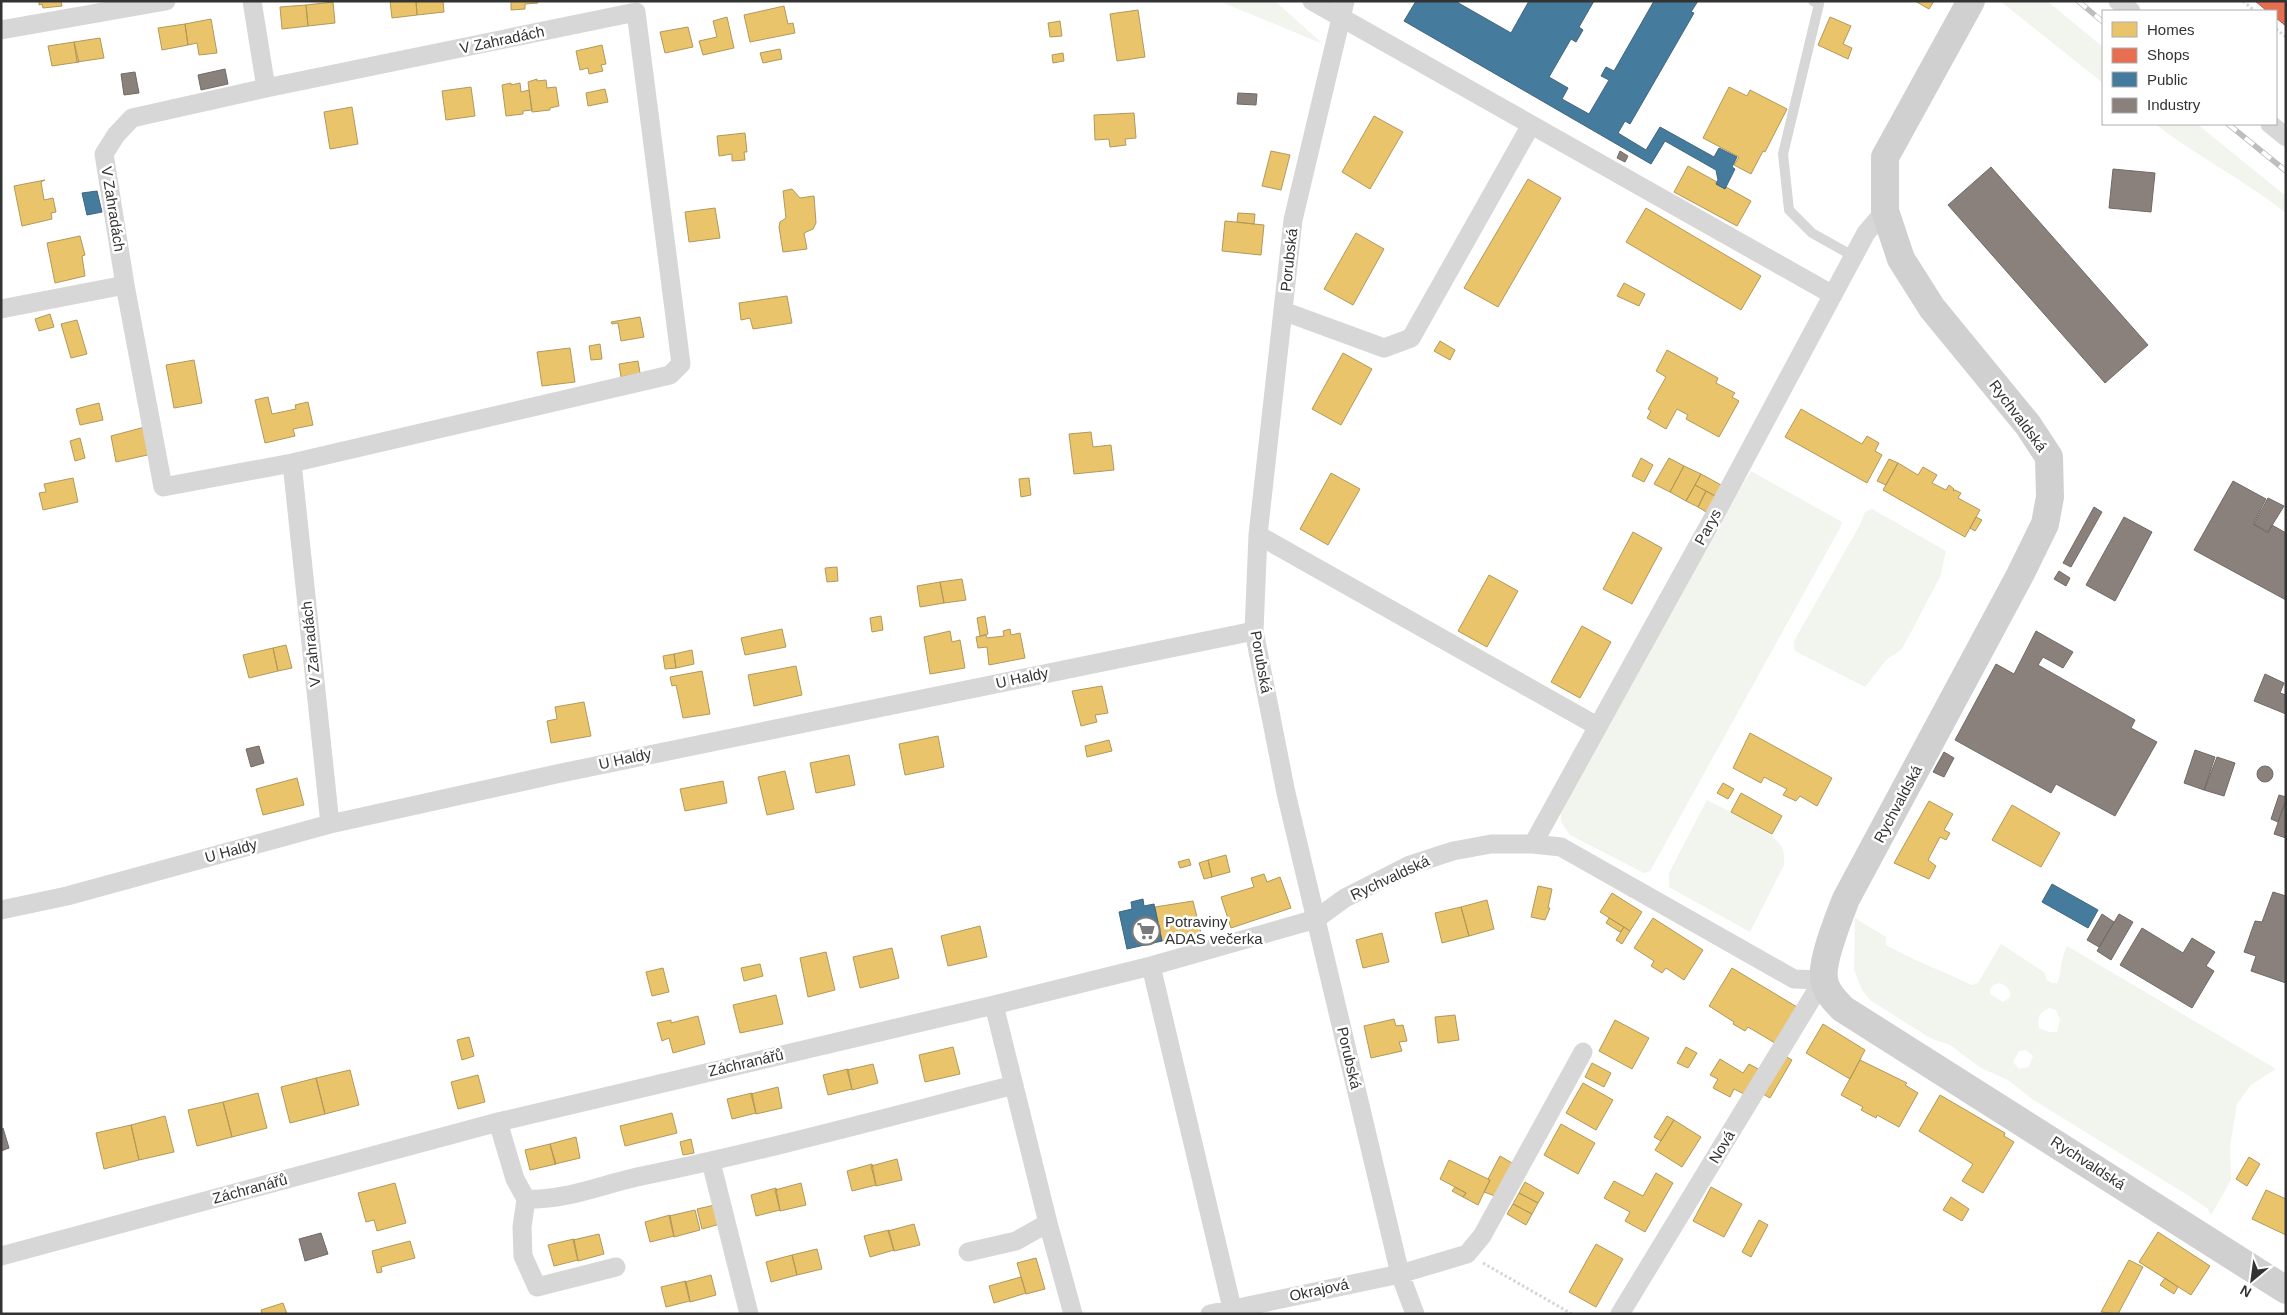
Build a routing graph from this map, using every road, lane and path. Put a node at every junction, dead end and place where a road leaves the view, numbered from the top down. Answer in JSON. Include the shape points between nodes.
{"nodes":[{"id":1,"x":166,"y":1,"type":"edge"},
{"id":2,"x":252,"y":1,"type":"edge"},
{"id":3,"x":1312,"y":1,"type":"edge"},
{"id":4,"x":1813,"y":1,"type":"edge"},
{"id":5,"x":1971,"y":1,"type":"edge"},
{"id":6,"x":2118,"y":1,"type":"edge"},
{"id":7,"x":2243,"y":1,"type":"edge"},
{"id":8,"x":1343,"y":10,"type":"edge"},
{"id":9,"x":2130,"y":10,"type":"edge"},
{"id":10,"x":2254,"y":10,"type":"edge"},
{"id":11,"x":1,"y":30,"type":"edge"},
{"id":12,"x":266,"y":88,"type":"junction"},
{"id":13,"x":1531,"y":125,"type":"junction"},
{"id":14,"x":2271,"y":125,"type":"edge"},
{"id":15,"x":2286,"y":137,"type":"edge"},
{"id":16,"x":1885,"y":211,"type":"junction"},
{"id":17,"x":1853,"y":256,"type":"junction"},
{"id":18,"x":125,"y":284,"type":"junction"},
{"id":19,"x":1833,"y":295,"type":"junction"},
{"id":20,"x":1,"y":309,"type":"edge"},
{"id":21,"x":1283,"y":311,"type":"junction"},
{"id":22,"x":292,"y":463,"type":"junction"},
{"id":23,"x":1258,"y":535,"type":"junction"},
{"id":24,"x":1254,"y":630,"type":"junction"},
{"id":25,"x":1597,"y":726,"type":"junction"},
{"id":26,"x":330,"y":824,"type":"junction"},
{"id":27,"x":1533,"y":844,"type":"junction"},
{"id":28,"x":1,"y":910,"type":"edge"},
{"id":29,"x":1316,"y":919,"type":"junction"},
{"id":30,"x":1151,"y":966,"type":"junction"},
{"id":31,"x":1824,"y":980,"type":"junction"},
{"id":32,"x":994,"y":1005,"type":"junction"},
{"id":33,"x":1583,"y":1052,"type":"dead end"},
{"id":34,"x":1014,"y":1085,"type":"junction"},
{"id":35,"x":498,"y":1122,"type":"junction"},
{"id":36,"x":711,"y":1162,"type":"junction"},
{"id":37,"x":526,"y":1199,"type":"junction"},
{"id":38,"x":1048,"y":1223,"type":"junction"},
{"id":39,"x":968,"y":1252,"type":"dead end"},
{"id":40,"x":1468,"y":1254,"type":"junction"},
{"id":41,"x":1,"y":1256,"type":"edge"},
{"id":42,"x":616,"y":1267,"type":"dead end"},
{"id":43,"x":1400,"y":1274,"type":"junction"},
{"id":44,"x":2286,"y":1290,"type":"edge"},
{"id":45,"x":1232,"y":1308,"type":"junction"},
{"id":46,"x":749,"y":1314,"type":"edge"},
{"id":47,"x":1073,"y":1314,"type":"edge"},
{"id":48,"x":1210,"y":1314,"type":"edge"},
{"id":49,"x":1415,"y":1314,"type":"edge"},
{"id":50,"x":1572,"y":1314,"type":"edge"},
{"id":51,"x":1620,"y":1314,"type":"edge"}],
"edges":[{"from":1,"to":11,"type":"street"},
{"from":2,"to":12,"type":"street"},
{"from":3,"to":8,"type":"street"},
{"from":4,"to":17,"type":"lane","via":[[1819,4],[1783,154],[1789,210],[1812,233]]},
{"from":5,"to":16,"type":"street","name":"Rychvaldská","via":[[1885,157]]},
{"from":6,"to":9,"type":"street"},
{"from":7,"to":10,"type":"path"},
{"from":8,"to":13,"type":"street"},
{"from":8,"to":21,"type":"street","name":"Porubská","via":[[1293,220]]},
{"from":12,"to":18,"type":"street","name":"V Zahradách","via":[[132,118],[116,135],[104,154]]},
{"from":12,"to":22,"type":"street","name":"V Zahradách","via":[[636,12],[681,364],[670,375]]},
{"from":13,"to":19,"type":"street"},
{"from":13,"to":21,"type":"street","via":[[1411,338],[1384,348]]},
{"from":14,"to":15,"type":"street"},
{"from":16,"to":17,"type":"street","name":"Parys","via":[[1866,233]]},
{"from":16,"to":31,"type":"street","name":"Rychvaldská","via":[[1901,259],[1932,308],[2028,425],[2049,457],[2050,497],[2046,524],[2024,568],[1846,899],[1827,957]]},
{"from":17,"to":19,"type":"street","name":"Parys"},
{"from":18,"to":20,"type":"street"},
{"from":18,"to":22,"type":"street","name":"V Zahradách","via":[[163,487]]},
{"from":19,"to":25,"type":"street","name":"Parys"},
{"from":21,"to":23,"type":"street","name":"Porubská"},
{"from":22,"to":26,"type":"street","name":"V Zahradách"},
{"from":23,"to":24,"type":"street","name":"Porubská"},
{"from":23,"to":25,"type":"street"},
{"from":24,"to":26,"type":"street","name":"U Haldy","via":[[560,773]]},
{"from":24,"to":29,"type":"street","name":"Porubská","via":[[1286,794]]},
{"from":25,"to":27,"type":"street","name":"Parys"},
{"from":26,"to":28,"type":"street","name":"U Haldy","via":[[67,896]]},
{"from":27,"to":29,"type":"street","name":"Rychvaldská","via":[[1491,844],[1410,865],[1345,898]]},
{"from":27,"to":31,"type":"street","name":"Rychvaldská","via":[[1561,847],[1794,978]]},
{"from":29,"to":30,"type":"street","name":"Záchranářů"},
{"from":29,"to":43,"type":"street","name":"Porubská"},
{"from":30,"to":32,"type":"street","name":"Záchranářů"},
{"from":30,"to":45,"type":"street"},
{"from":31,"to":44,"type":"street","name":"Rychvaldská","via":[[1831,996],[1843,1009]]},
{"from":31,"to":51,"type":"street","name":"Nová"},
{"from":32,"to":34,"type":"street"},
{"from":32,"to":35,"type":"street","name":"Záchranářů"},
{"from":33,"to":40,"type":"street","via":[[1482,1236]]},
{"from":34,"to":36,"type":"street"},
{"from":34,"to":38,"type":"street"},
{"from":35,"to":37,"type":"street","via":[[515,1179]]},
{"from":35,"to":41,"type":"street","name":"Záchranářů"},
{"from":36,"to":37,"type":"street","via":[[545,1200]]},
{"from":36,"to":46,"type":"street"},
{"from":37,"to":42,"type":"street","via":[[522,1227],[523,1256],[537,1287]]},
{"from":38,"to":39,"type":"street","via":[[1016,1241]]},
{"from":38,"to":47,"type":"street"},
{"from":40,"to":43,"type":"street"},
{"from":40,"to":50,"type":"path"},
{"from":43,"to":45,"type":"street","name":"Okrajová"},
{"from":43,"to":49,"type":"street","name":"Porubská"},
{"from":45,"to":48,"type":"street","name":"Okrajová"}]}
